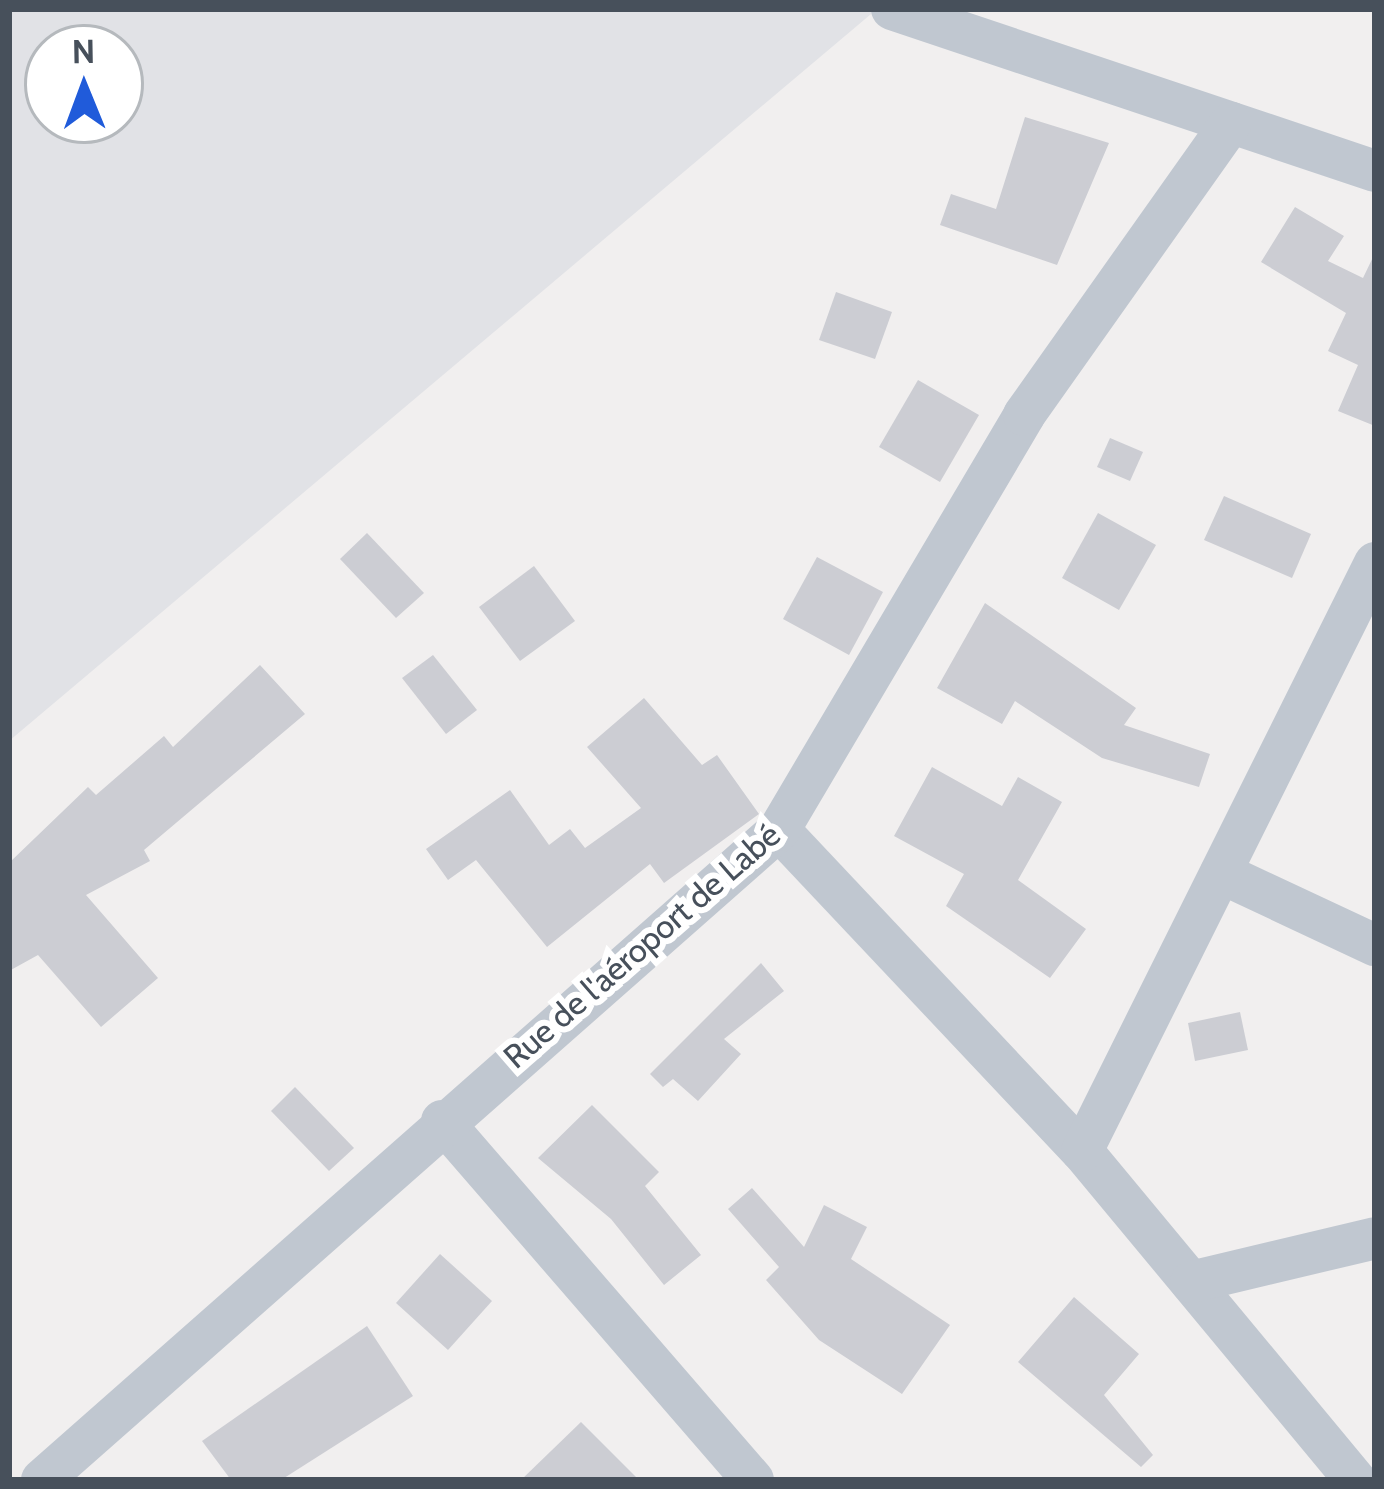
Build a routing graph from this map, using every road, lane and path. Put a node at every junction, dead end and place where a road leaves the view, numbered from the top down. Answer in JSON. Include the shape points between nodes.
{"nodes":[{"id":1,"x":892,"y":9,"type":"edge"},
{"id":2,"x":1232,"y":123,"type":"junction"},
{"id":3,"x":1375,"y":171,"type":"edge"},
{"id":4,"x":1375,"y":563,"type":"edge"},
{"id":5,"x":779,"y":830,"type":"junction"},
{"id":6,"x":1221,"y":873,"type":"junction"},
{"id":7,"x":1375,"y":946,"type":"edge"},
{"id":8,"x":442,"y":1121,"type":"junction"},
{"id":9,"x":1082,"y":1150,"type":"junction"},
{"id":10,"x":1375,"y":1238,"type":"edge"},
{"id":11,"x":1191,"y":1282,"type":"junction"},
{"id":12,"x":1357,"y":1471,"type":"edge"},
{"id":13,"x":738,"y":1475,"type":"edge"},
{"id":14,"x":42,"y":1480,"type":"edge"}],
"edges":[{"from":1,"to":2,"type":"street"},
{"from":2,"to":3,"type":"street"},
{"from":2,"to":5,"type":"street","name":"Rue de l'aéroport de Labé","via":[[1024,415]]},
{"from":4,"to":6,"type":"street"},
{"from":5,"to":8,"type":"street","name":"Rue de l'aéroport de Labé"},
{"from":5,"to":9,"type":"street"},
{"from":6,"to":7,"type":"street"},
{"from":6,"to":9,"type":"street"},
{"from":8,"to":13,"type":"street"},
{"from":8,"to":14,"type":"street","name":"Rue de l'aéroport de Labé"},
{"from":9,"to":11,"type":"street"},
{"from":10,"to":11,"type":"street"},
{"from":11,"to":12,"type":"street"}]}
